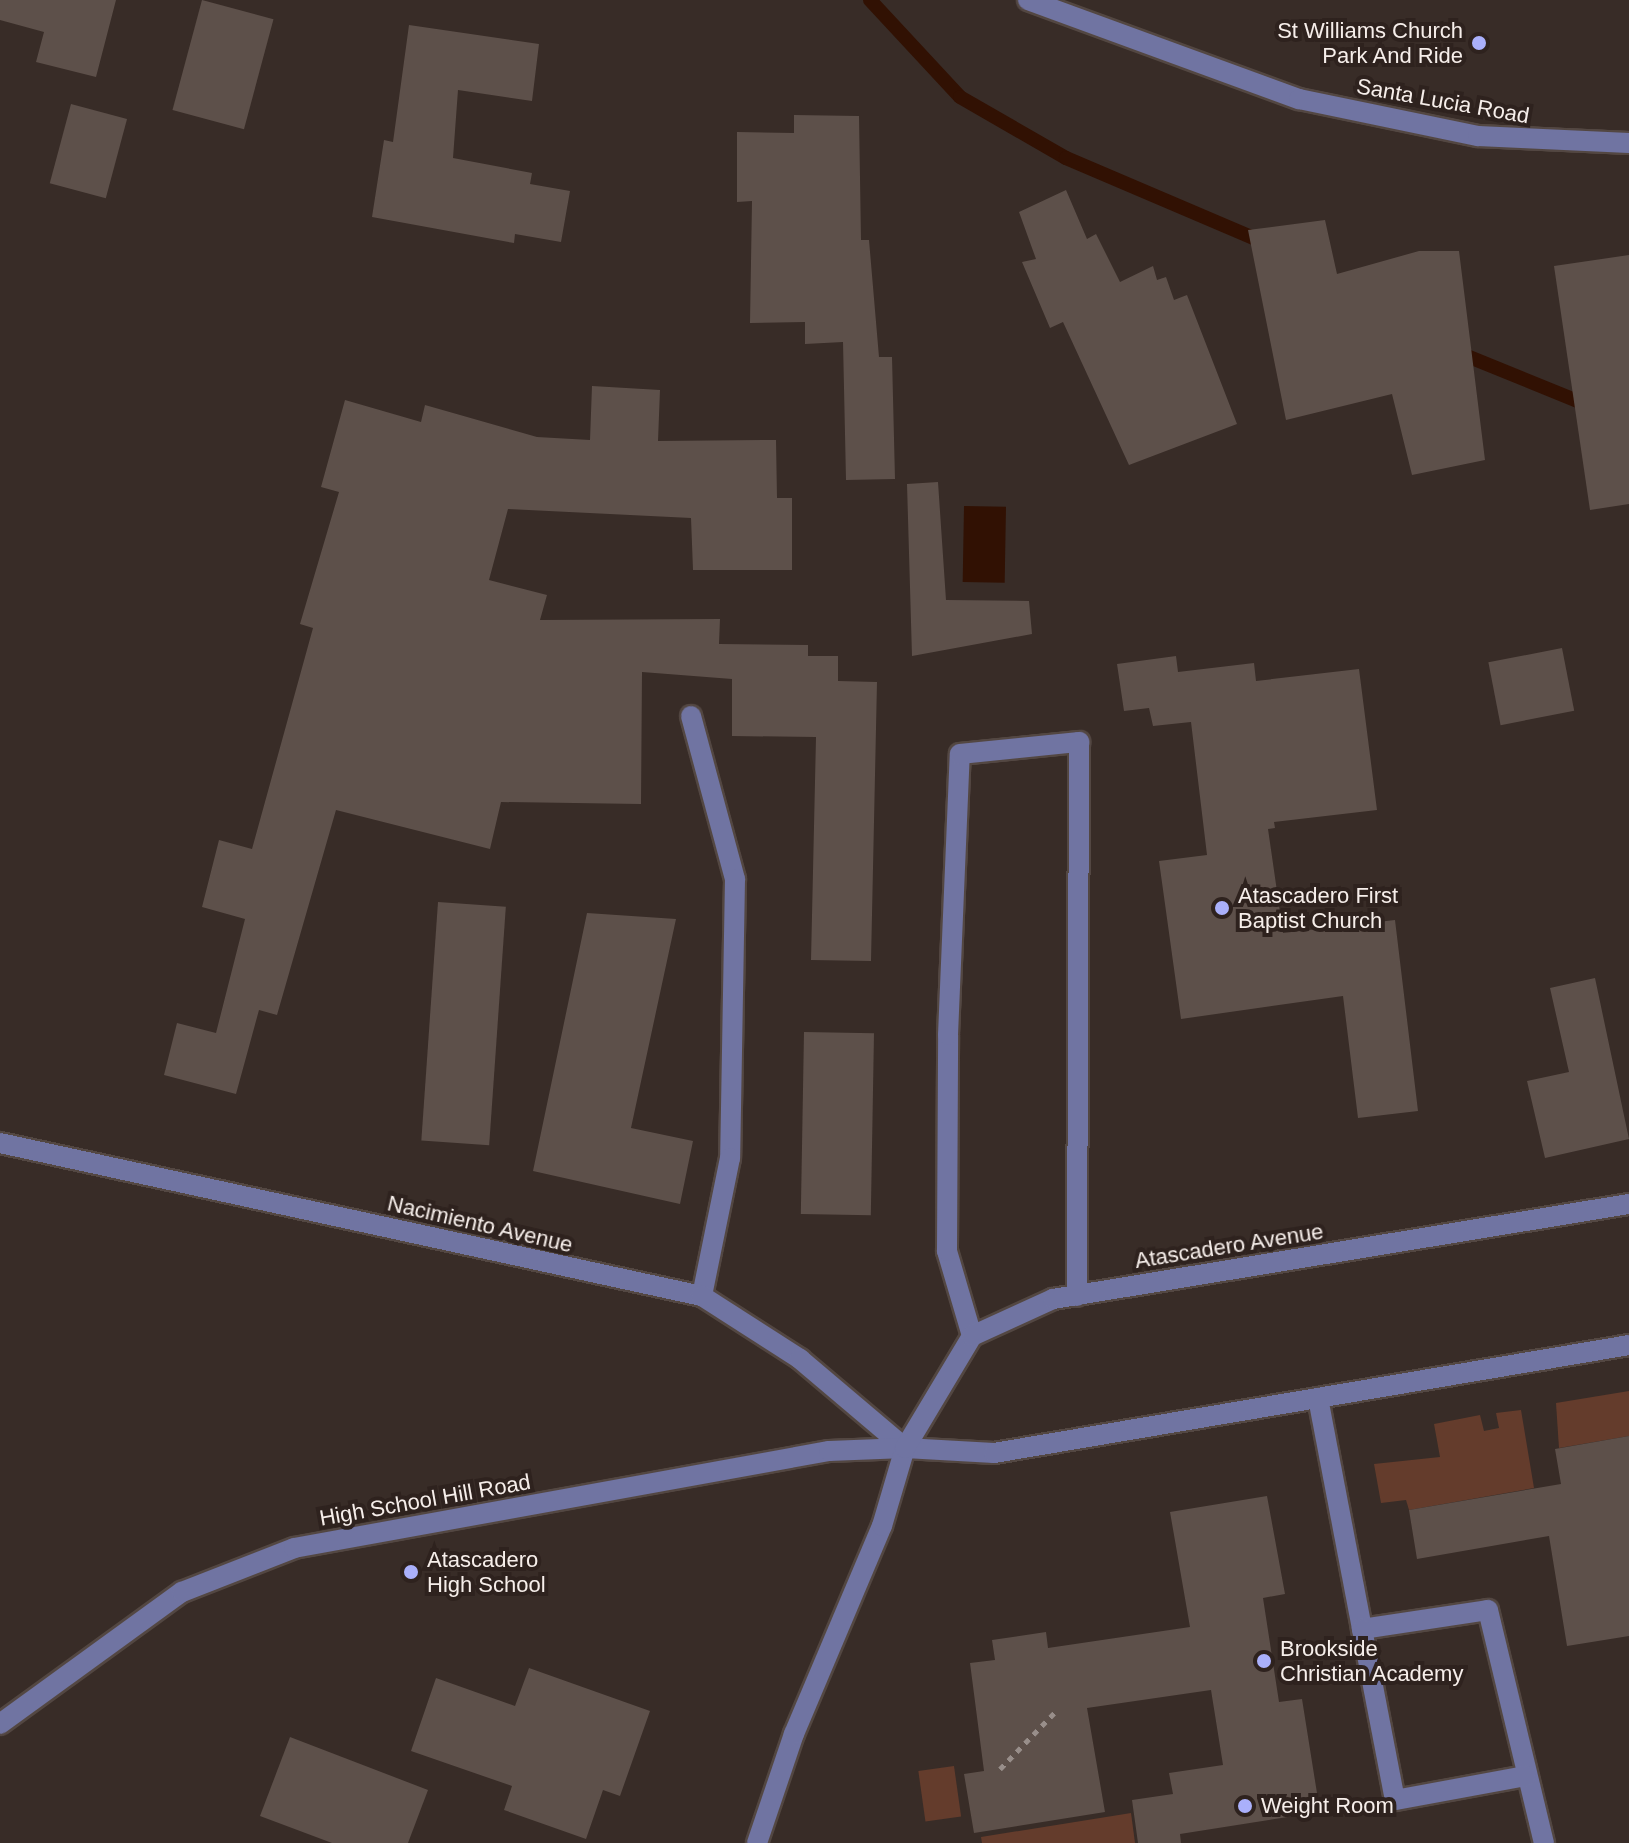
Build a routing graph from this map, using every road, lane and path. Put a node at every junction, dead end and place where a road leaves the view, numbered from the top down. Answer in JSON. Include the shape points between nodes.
{"nodes":[{"id":1,"x":1028,"y":0,"type":"edge"},
{"id":2,"x":1629,"y":143,"type":"edge"},
{"id":3,"x":691,"y":716,"type":"dead end"},
{"id":4,"x":0,"y":1143,"type":"edge"},
{"id":5,"x":1629,"y":1204,"type":"edge"},
{"id":6,"x":702,"y":1296,"type":"junction"},
{"id":7,"x":1077,"y":1296,"type":"junction"},
{"id":8,"x":972,"y":1336,"type":"junction"},
{"id":9,"x":1629,"y":1345,"type":"edge"},
{"id":10,"x":1318,"y":1398,"type":"junction"},
{"id":11,"x":905,"y":1448,"type":"junction"},
{"id":12,"x":1362,"y":1629,"type":"junction"},
{"id":13,"x":1054,"y":1713,"type":"dead end"},
{"id":14,"x":0,"y":1724,"type":"edge"},
{"id":15,"x":1000,"y":1769,"type":"dead end"},
{"id":16,"x":1526,"y":1776,"type":"junction"},
{"id":17,"x":757,"y":1843,"type":"edge"},
{"id":18,"x":1544,"y":1843,"type":"edge"}],
"edges":[{"from":1,"to":2,"type":"street","name":"Santa Lucia Road","via":[[1299,99],[1478,136]]},
{"from":3,"to":6,"type":"street","via":[[735,879],[730,1158]]},
{"from":4,"to":6,"type":"street","name":"Nacimiento Avenue"},
{"from":5,"to":7,"type":"street","name":"Atascadero Avenue"},
{"from":6,"to":11,"type":"street","name":"Nacimiento Avenue","via":[[800,1359]]},
{"from":7,"to":8,"type":"street","name":"Atascadero Avenue","via":[[1053,1299]]},
{"from":7,"to":8,"type":"street","via":[[1079,742],[960,754],[948,1035],[947,1251]]},
{"from":8,"to":11,"type":"street"},
{"from":9,"to":10,"type":"street"},
{"from":10,"to":11,"type":"street","via":[[994,1453]]},
{"from":10,"to":12,"type":"street"},
{"from":11,"to":14,"type":"street","name":"High School Hill Road","via":[[829,1451],[294,1548],[182,1592]]},
{"from":11,"to":17,"type":"street","via":[[882,1526],[794,1734]]},
{"from":12,"to":16,"type":"street","via":[[1488,1610]]},
{"from":12,"to":16,"type":"street","via":[[1395,1800]]},
{"from":13,"to":15,"type":"path"},
{"from":16,"to":18,"type":"street"}]}
